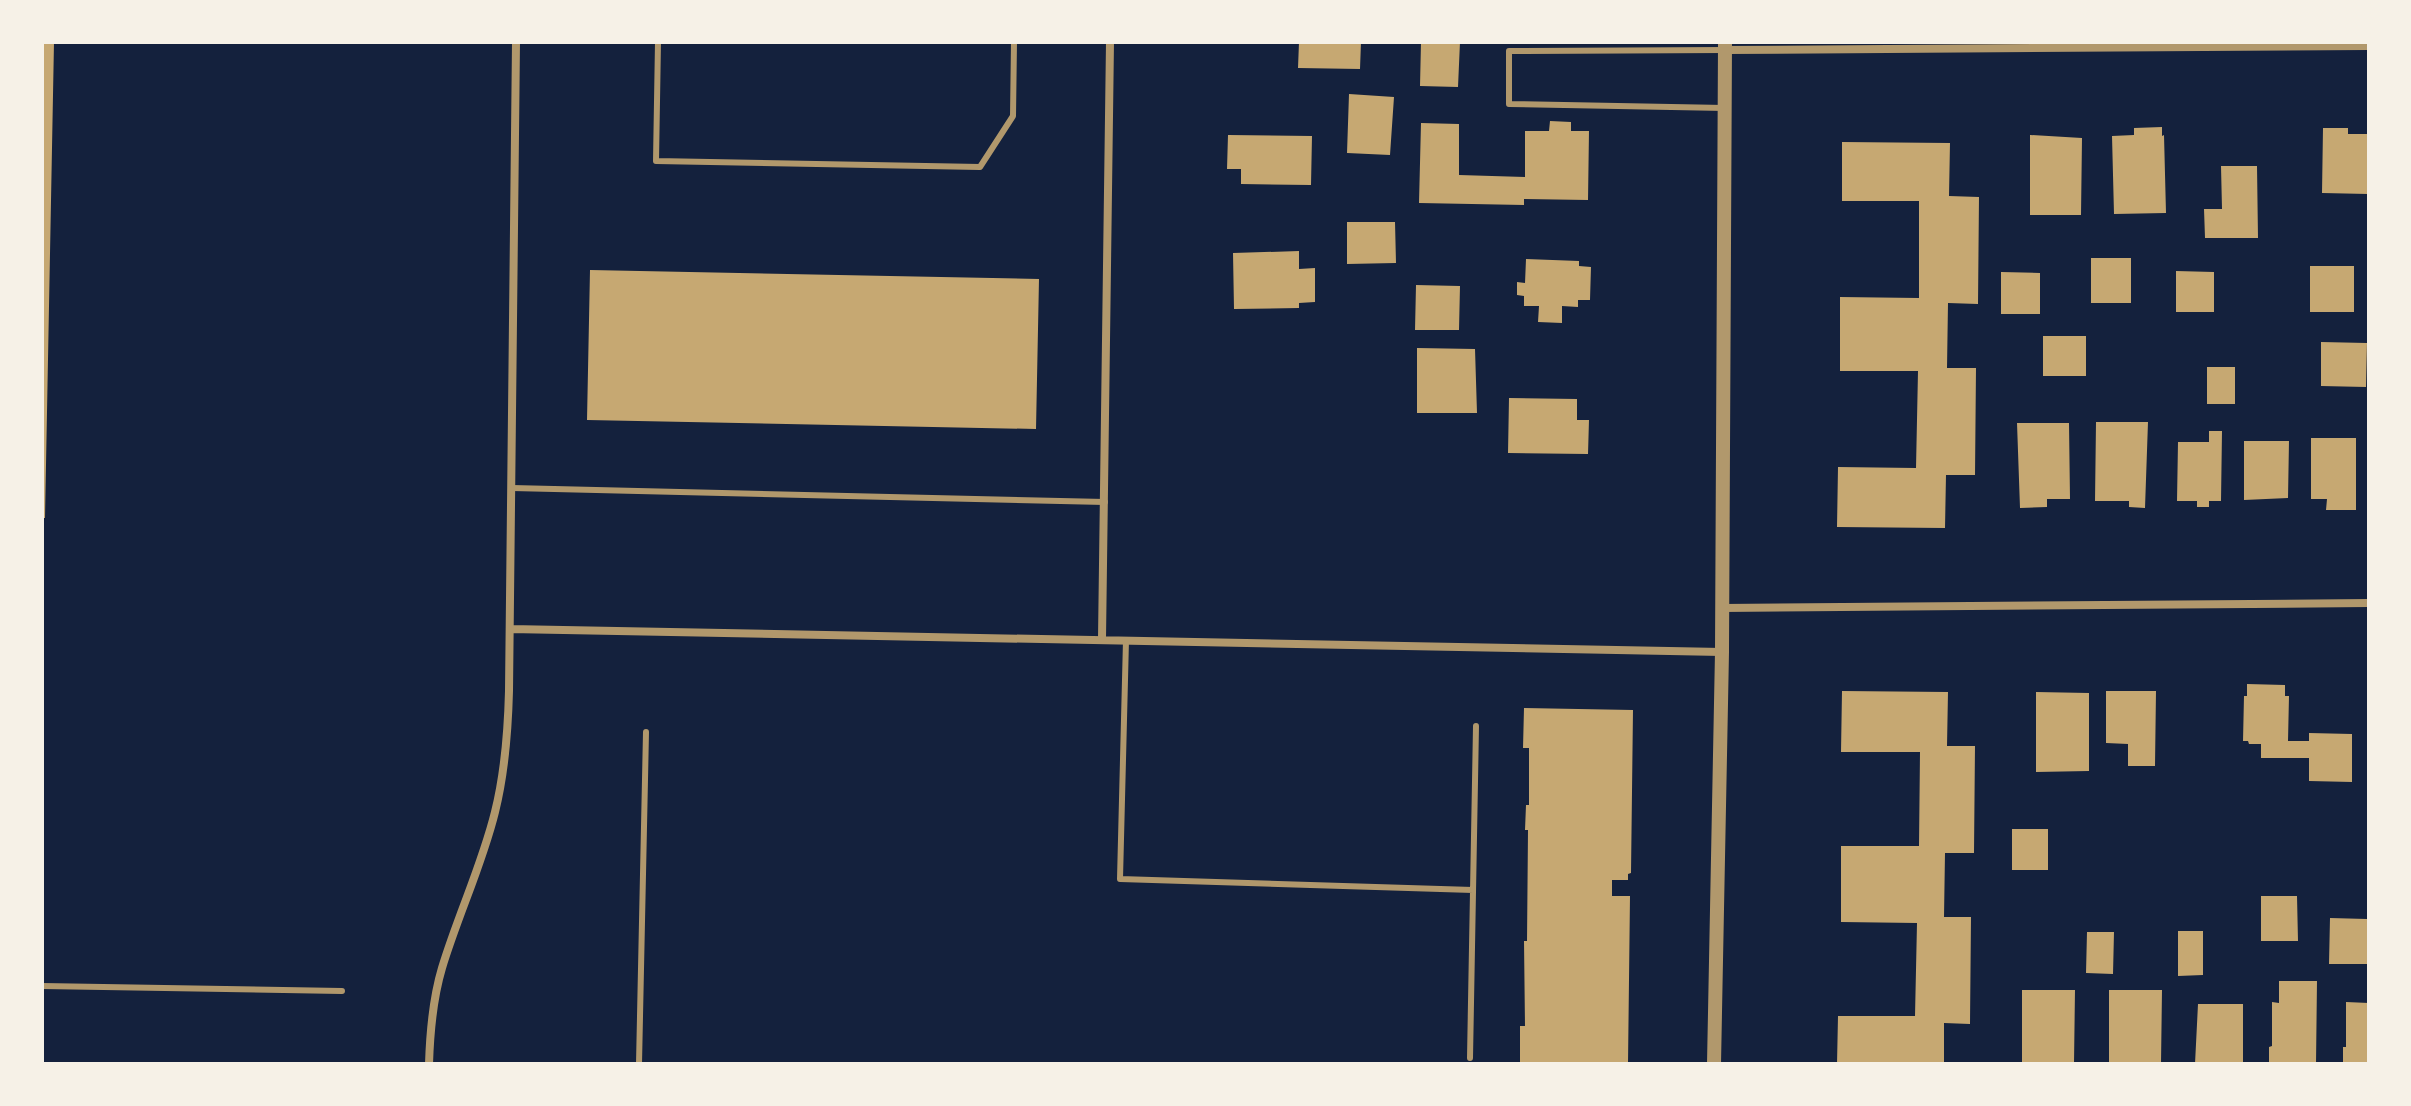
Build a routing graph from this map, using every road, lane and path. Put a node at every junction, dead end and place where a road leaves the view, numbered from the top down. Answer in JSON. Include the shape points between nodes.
{"nodes":[{"id":1,"x":516,"y":42,"type":"edge"},
{"id":2,"x":658,"y":42,"type":"edge"},
{"id":3,"x":1014,"y":42,"type":"edge"},
{"id":4,"x":1110,"y":42,"type":"edge"},
{"id":5,"x":1725,"y":46,"type":"edge"},
{"id":6,"x":2369,"y":46,"type":"edge"},
{"id":7,"x":1725,"y":108,"type":"junction"},
{"id":8,"x":512,"y":488,"type":"junction"},
{"id":9,"x":1105,"y":502,"type":"junction"},
{"id":10,"x":2369,"y":603,"type":"edge"},
{"id":11,"x":1722,"y":608,"type":"junction"},
{"id":12,"x":510,"y":629,"type":"junction"},
{"id":13,"x":1102,"y":639,"type":"junction"},
{"id":14,"x":1126,"y":639,"type":"junction"},
{"id":15,"x":1722,"y":652,"type":"junction"},
{"id":16,"x":1476,"y":726,"type":"dead end"},
{"id":17,"x":646,"y":732,"type":"dead end"},
{"id":18,"x":1473,"y":890,"type":"junction"},
{"id":19,"x":42,"y":986,"type":"edge"},
{"id":20,"x":342,"y":991,"type":"dead end"},
{"id":21,"x":1470,"y":1058,"type":"dead end"},
{"id":22,"x":429,"y":1064,"type":"edge"},
{"id":23,"x":639,"y":1064,"type":"edge"},
{"id":24,"x":1714,"y":1064,"type":"edge"}],
"edges":[{"from":1,"to":8,"type":"street"},
{"from":2,"to":3,"type":"lane","via":[[656,161],[980,167],[1013,116]]},
{"from":4,"to":9,"type":"street"},
{"from":5,"to":6,"type":"street"},
{"from":5,"to":7,"type":"street"},
{"from":5,"to":7,"type":"lane","via":[[1509,51],[1509,104]]},
{"from":7,"to":11,"type":"street"},
{"from":8,"to":9,"type":"lane"},
{"from":8,"to":12,"type":"street"},
{"from":9,"to":13,"type":"street"},
{"from":10,"to":11,"type":"street"},
{"from":11,"to":15,"type":"street"},
{"from":12,"to":13,"type":"street"},
{"from":12,"to":22,"type":"street","via":[[502,779],[441,970]]},
{"from":13,"to":14,"type":"street"},
{"from":14,"to":15,"type":"street"},
{"from":14,"to":18,"type":"lane","via":[[1120,879]]},
{"from":15,"to":24,"type":"street"},
{"from":16,"to":18,"type":"lane"},
{"from":17,"to":23,"type":"lane"},
{"from":18,"to":21,"type":"lane"},
{"from":19,"to":20,"type":"lane"}]}
